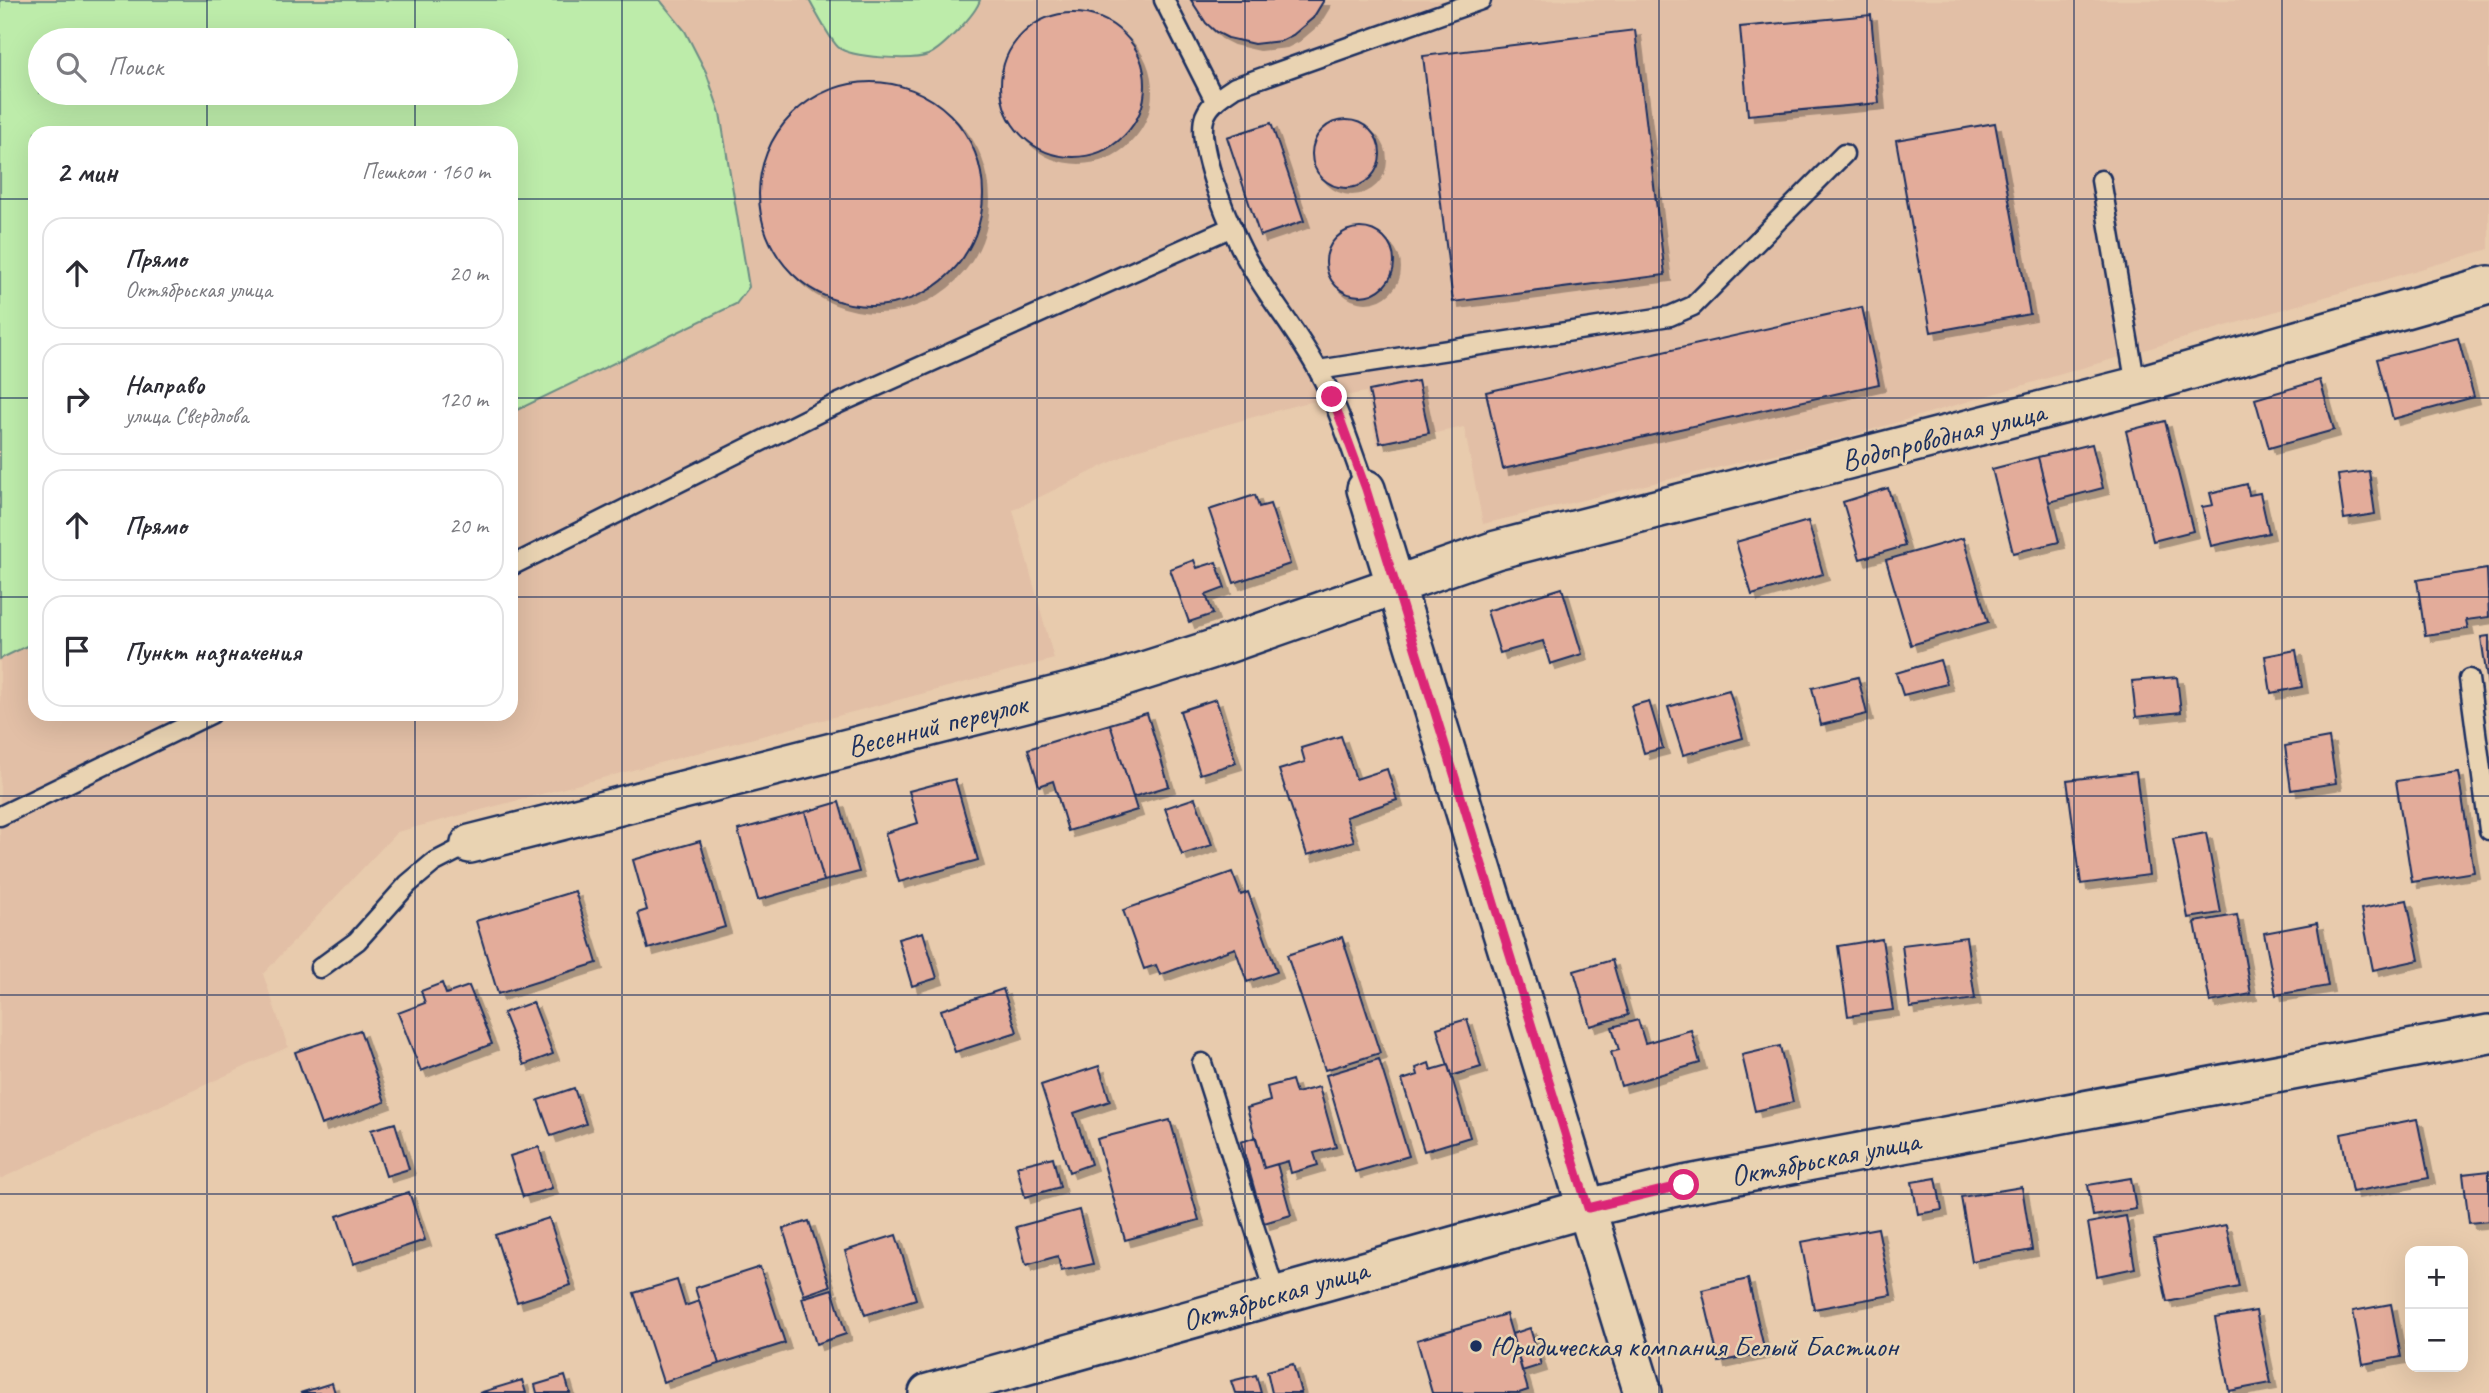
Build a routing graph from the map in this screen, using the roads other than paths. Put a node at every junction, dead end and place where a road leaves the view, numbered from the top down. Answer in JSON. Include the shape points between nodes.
{"nodes":[{"id":1,"x":1164,"y":0,"type":"edge"},
{"id":2,"x":1481,"y":0,"type":"edge"},
{"id":3,"x":1215,"y":101,"type":"junction"},
{"id":4,"x":1844,"y":154,"type":"dead end"},
{"id":5,"x":2101,"y":180,"type":"dead end"},
{"id":6,"x":1232,"y":227,"type":"junction"},
{"id":7,"x":2489,"y":285,"type":"edge"},
{"id":8,"x":1318,"y":370,"type":"junction"},
{"id":9,"x":2136,"y":386,"type":"junction"},
{"id":10,"x":1366,"y":489,"type":"joint"},
{"id":11,"x":518,"y":563,"type":"edge"},
{"id":12,"x":1396,"y":583,"type":"junction"},
{"id":13,"x":2469,"y":679,"type":"dead end"},
{"id":14,"x":197,"y":721,"type":"edge"},
{"id":15,"x":0,"y":816,"type":"edge"},
{"id":16,"x":2489,"y":831,"type":"edge"},
{"id":17,"x":470,"y":844,"type":"joint"},
{"id":18,"x":320,"y":968,"type":"dead end"},
{"id":19,"x":2489,"y":1034,"type":"edge"},
{"id":20,"x":1202,"y":1063,"type":"dead end"},
{"id":21,"x":1588,"y":1208,"type":"junction"},
{"id":22,"x":1276,"y":1294,"type":"junction"},
{"id":23,"x":928,"y":1393,"type":"edge"},
{"id":24,"x":1643,"y":1393,"type":"edge"}],
"edges":[{"from":1,"to":3,"type":"lane"},
{"from":2,"to":3,"type":"lane","via":[[1235,87]]},
{"from":3,"to":6,"type":"lane","via":[[1205,118],[1203,137]]},
{"from":4,"to":8,"type":"lane","via":[[1693,306],[1670,316]]},
{"from":5,"to":9,"type":"lane"},
{"from":6,"to":8,"type":"lane","via":[[1248,261]]},
{"from":6,"to":11,"type":"lane","via":[[826,409]]},
{"from":7,"to":9,"type":"street","name":"Водопроводная улица"},
{"from":8,"to":10,"type":"lane"},
{"from":9,"to":12,"type":"street","name":"Водопроводная улица","via":[[1496,550]]},
{"from":10,"to":12,"type":"street"},
{"from":12,"to":17,"type":"street","name":"Весенний переулок","via":[[1112,681]]},
{"from":12,"to":21,"type":"street"},
{"from":13,"to":16,"type":"lane"},
{"from":14,"to":15,"type":"lane"},
{"from":17,"to":18,"type":"lane","via":[[433,863],[357,941]]},
{"from":19,"to":21,"type":"street","name":"Октябрьская улица","via":[[1684,1185]]},
{"from":20,"to":22,"type":"lane"},
{"from":21,"to":22,"type":"street","name":"Октябрьская улица"},
{"from":21,"to":24,"type":"street"},
{"from":22,"to":23,"type":"street","name":"Октябрьская улица"}]}
